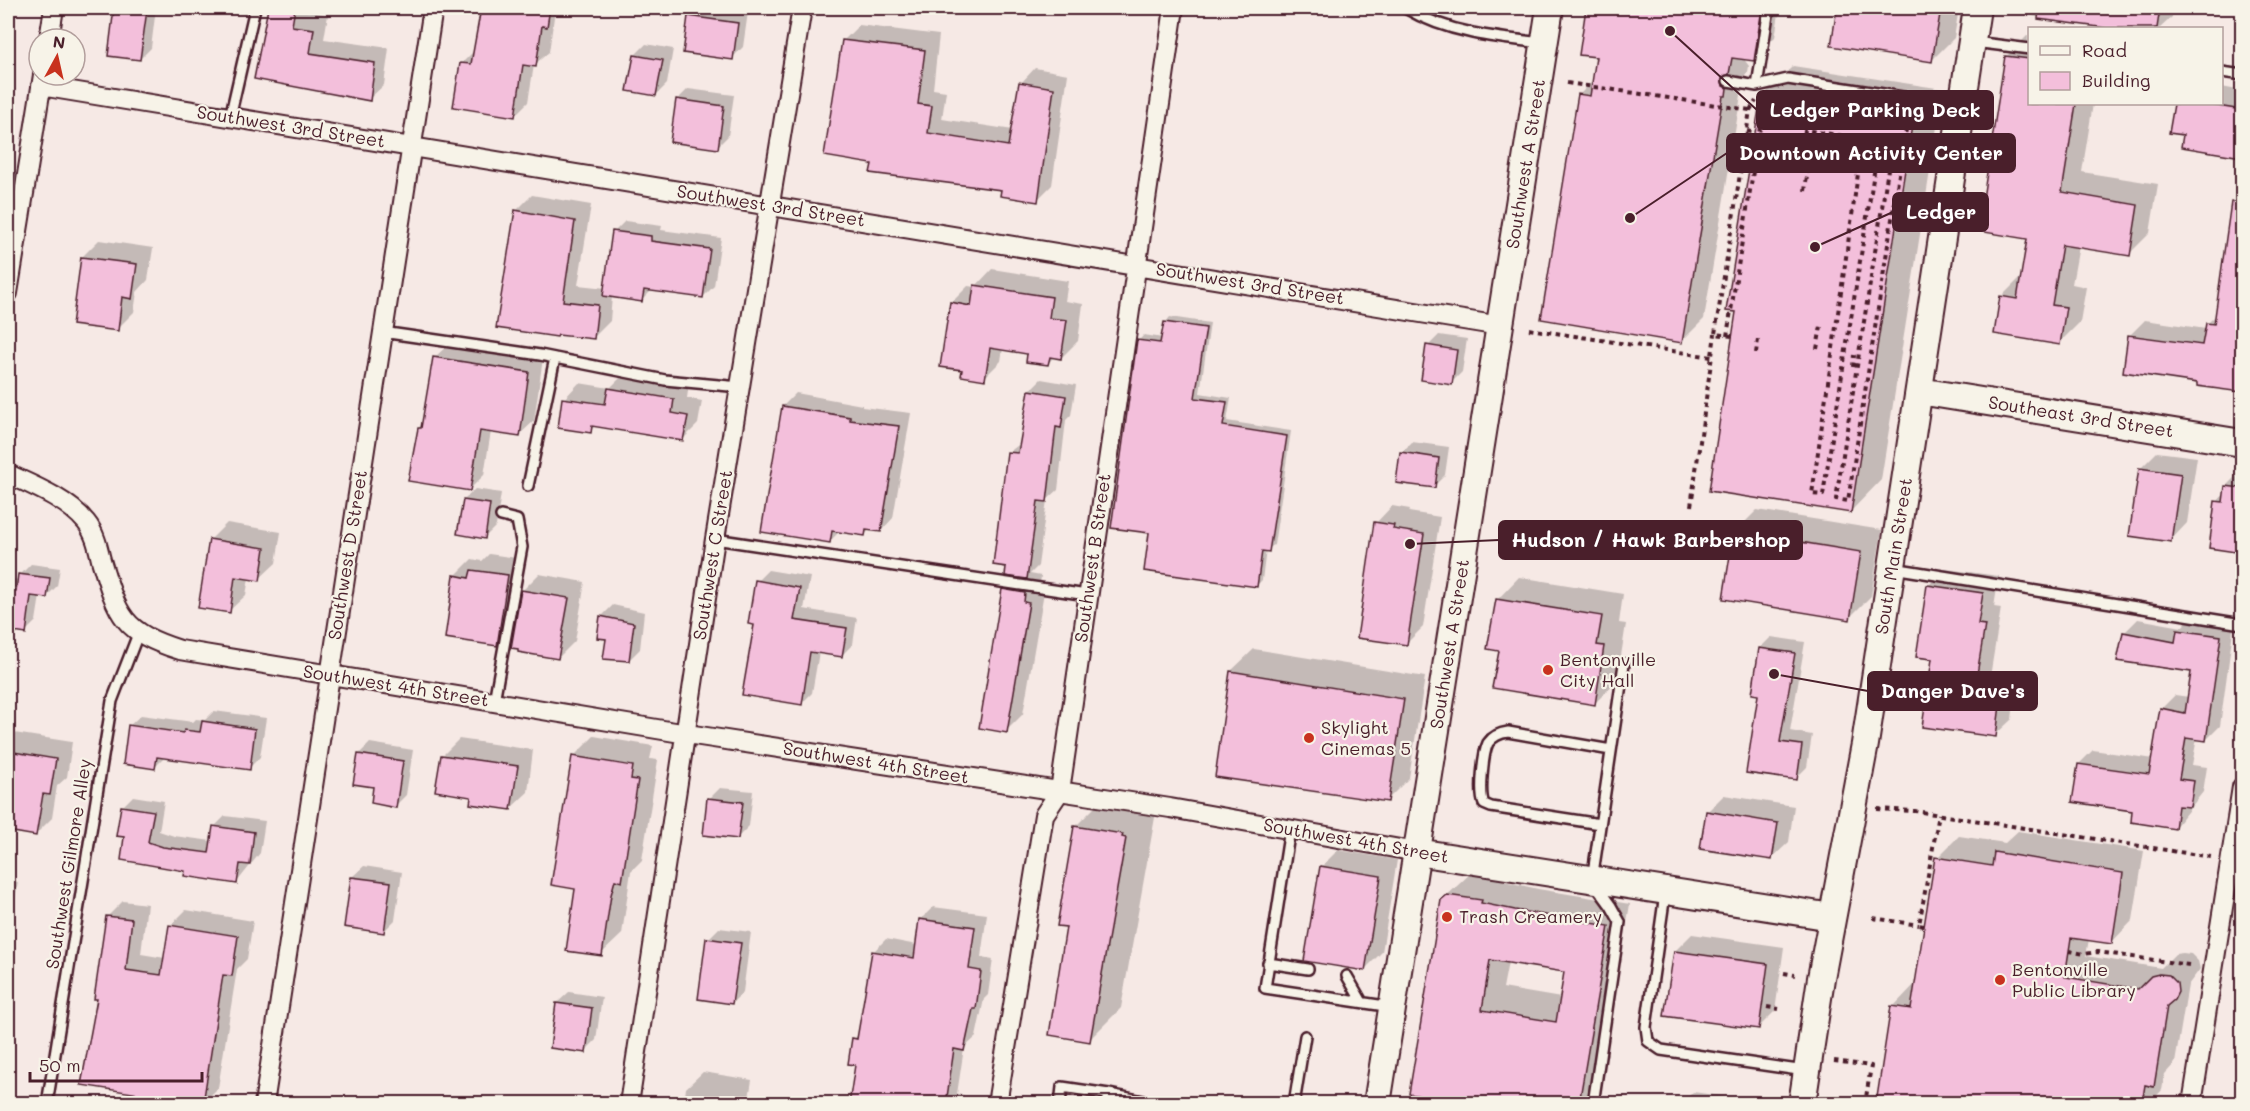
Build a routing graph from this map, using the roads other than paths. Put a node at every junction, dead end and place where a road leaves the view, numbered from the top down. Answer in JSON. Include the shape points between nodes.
{"nodes":[{"id":1,"x":54,"y":8,"type":"edge"},
{"id":2,"x":255,"y":8,"type":"edge"},
{"id":3,"x":433,"y":8,"type":"edge"},
{"id":4,"x":802,"y":8,"type":"edge"},
{"id":5,"x":1174,"y":8,"type":"edge"},
{"id":6,"x":1405,"y":8,"type":"edge"},
{"id":7,"x":1550,"y":8,"type":"edge"},
{"id":8,"x":1769,"y":8,"type":"edge"},
{"id":9,"x":1977,"y":8,"type":"edge"},
{"id":10,"x":51,"y":27,"type":"edge"},
{"id":11,"x":1972,"y":42,"type":"junction"},
{"id":12,"x":1545,"y":43,"type":"junction"},
{"id":13,"x":2028,"y":49,"type":"edge"},
{"id":14,"x":2223,"y":72,"type":"edge"},
{"id":15,"x":2242,"y":75,"type":"edge"},
{"id":16,"x":1728,"y":81,"type":"dead end"},
{"id":17,"x":1757,"y":86,"type":"junction"},
{"id":18,"x":41,"y":87,"type":"edge"},
{"id":19,"x":73,"y":87,"type":"edge"},
{"id":20,"x":1962,"y":107,"type":"junction"},
{"id":21,"x":230,"y":117,"type":"junction"},
{"id":22,"x":410,"y":147,"type":"junction"},
{"id":23,"x":770,"y":206,"type":"junction"},
{"id":24,"x":1135,"y":265,"type":"junction"},
{"id":25,"x":8,"y":293,"type":"edge"},
{"id":26,"x":1500,"y":326,"type":"junction"},
{"id":27,"x":382,"y":332,"type":"junction"},
{"id":28,"x":555,"y":358,"type":"junction"},
{"id":29,"x":740,"y":387,"type":"junction"},
{"id":30,"x":1920,"y":391,"type":"junction"},
{"id":31,"x":2242,"y":444,"type":"edge"},
{"id":32,"x":8,"y":474,"type":"edge"},
{"id":33,"x":528,"y":486,"type":"dead end"},
{"id":34,"x":501,"y":516,"type":"dead end"},
{"id":35,"x":715,"y":539,"type":"junction"},
{"id":36,"x":1893,"y":568,"type":"junction"},
{"id":37,"x":1087,"y":595,"type":"junction"},
{"id":38,"x":2242,"y":624,"type":"edge"},
{"id":39,"x":138,"y":634,"type":"junction"},
{"id":40,"x":1624,"y":664,"type":"dead end"},
{"id":41,"x":330,"y":676,"type":"junction"},
{"id":42,"x":494,"y":701,"type":"junction"},
{"id":43,"x":687,"y":734,"type":"junction"},
{"id":44,"x":1611,"y":750,"type":"junction"},
{"id":45,"x":2242,"y":787,"type":"edge"},
{"id":46,"x":1060,"y":791,"type":"junction"},
{"id":47,"x":1600,"y":824,"type":"junction"},
{"id":48,"x":1290,"y":829,"type":"junction"},
{"id":49,"x":1417,"y":852,"type":"junction"},
{"id":50,"x":1592,"y":880,"type":"junction"},
{"id":51,"x":1666,"y":891,"type":"junction"},
{"id":52,"x":1832,"y":917,"type":"junction"},
{"id":53,"x":1268,"y":963,"type":"junction"},
{"id":54,"x":1308,"y":969,"type":"dead end"},
{"id":55,"x":1347,"y":976,"type":"dead end"},
{"id":56,"x":1362,"y":1002,"type":"junction"},
{"id":57,"x":1393,"y":1007,"type":"junction"},
{"id":58,"x":1305,"y":1036,"type":"dead end"},
{"id":59,"x":1807,"y":1071,"type":"junction"},
{"id":60,"x":1108,"y":1099,"type":"edge"},
{"id":61,"x":1387,"y":1101,"type":"edge"},
{"id":62,"x":47,"y":1104,"type":"edge"},
{"id":63,"x":264,"y":1104,"type":"edge"},
{"id":64,"x":629,"y":1104,"type":"edge"},
{"id":65,"x":997,"y":1104,"type":"edge"},
{"id":66,"x":1060,"y":1104,"type":"edge"},
{"id":67,"x":1159,"y":1104,"type":"edge"},
{"id":68,"x":1294,"y":1104,"type":"edge"},
{"id":69,"x":1593,"y":1104,"type":"edge"},
{"id":70,"x":1802,"y":1104,"type":"edge"},
{"id":71,"x":2192,"y":1104,"type":"edge"}],
"edges":[{"from":1,"to":10,"type":"street"},
{"from":2,"to":21,"type":"lane"},
{"from":3,"to":22,"type":"street","name":"Southwest D Street"},
{"from":4,"to":23,"type":"street","name":"Southwest C Street"},
{"from":5,"to":24,"type":"street","name":"Southwest B Street"},
{"from":6,"to":12,"type":"lane","via":[[1424,19],[1489,38]]},
{"from":7,"to":12,"type":"street","name":"Southwest A Street"},
{"from":8,"to":17,"type":"lane"},
{"from":9,"to":11,"type":"street","name":"South Main Street"},
{"from":11,"to":13,"type":"lane"},
{"from":11,"to":20,"type":"street","name":"South Main Street"},
{"from":12,"to":26,"type":"street","name":"Southwest A Street"},
{"from":14,"to":15,"type":"lane"},
{"from":16,"to":17,"type":"lane"},
{"from":17,"to":20,"type":"lane","via":[[1788,79]]},
{"from":18,"to":25,"type":"street"},
{"from":19,"to":21,"type":"street","name":"Southwest 3rd Street"},
{"from":20,"to":30,"type":"street","name":"South Main Street"},
{"from":21,"to":22,"type":"street","name":"Southwest 3rd Street"},
{"from":22,"to":23,"type":"street","name":"Southwest 3rd Street"},
{"from":22,"to":27,"type":"street","name":"Southwest D Street"},
{"from":23,"to":24,"type":"street","name":"Southwest 3rd Street"},
{"from":23,"to":29,"type":"street","name":"Southwest C Street"},
{"from":24,"to":26,"type":"street","name":"Southwest 3rd Street"},
{"from":24,"to":37,"type":"street","name":"Southwest B Street"},
{"from":26,"to":49,"type":"street","name":"Southwest A Street"},
{"from":27,"to":28,"type":"lane"},
{"from":27,"to":41,"type":"street","name":"Southwest D Street"},
{"from":28,"to":29,"type":"lane","via":[[665,380]]},
{"from":28,"to":33,"type":"lane"},
{"from":29,"to":35,"type":"street","name":"Southwest C Street"},
{"from":30,"to":31,"type":"street","name":"Southeast 3rd Street"},
{"from":30,"to":36,"type":"street","name":"South Main Street"},
{"from":32,"to":39,"type":"street","via":[[49,494],[86,522],[96,539],[119,610]]},
{"from":34,"to":42,"type":"lane","via":[[517,520],[522,547]]},
{"from":35,"to":37,"type":"lane"},
{"from":35,"to":43,"type":"street","name":"Southwest C Street"},
{"from":36,"to":38,"type":"lane"},
{"from":36,"to":52,"type":"street","name":"South Main Street"},
{"from":37,"to":46,"type":"street","name":"Southwest B Street"},
{"from":39,"to":41,"type":"street","name":"Southwest 4th Street","via":[[180,650]]},
{"from":39,"to":62,"type":"lane","name":"Southwest Gilmore Alley","via":[[112,701]]},
{"from":40,"to":44,"type":"lane"},
{"from":41,"to":42,"type":"street","name":"Southwest 4th Street"},
{"from":41,"to":63,"type":"street","name":"Southwest D Street"},
{"from":42,"to":43,"type":"street","name":"Southwest 4th Street"},
{"from":43,"to":46,"type":"street","name":"Southwest 4th Street"},
{"from":43,"to":64,"type":"street","name":"Southwest C Street"},
{"from":44,"to":47,"type":"lane"},
{"from":44,"to":47,"type":"lane","via":[[1499,733],[1488,744],[1483,777],[1481,797],[1491,807]]},
{"from":45,"to":71,"type":"street"},
{"from":46,"to":48,"type":"street","name":"Southwest 4th Street"},
{"from":46,"to":65,"type":"street","name":"Southwest B Street","via":[[1044,815]]},
{"from":47,"to":50,"type":"lane"},
{"from":48,"to":49,"type":"street","name":"Southwest 4th Street"},
{"from":48,"to":53,"type":"lane"},
{"from":49,"to":50,"type":"street","name":"Southwest 4th Street"},
{"from":49,"to":57,"type":"street","name":"Southwest A Street"},
{"from":50,"to":51,"type":"street","name":"Southwest 4th Street"},
{"from":50,"to":69,"type":"lane","via":[[1620,922]]},
{"from":51,"to":52,"type":"street","name":"Southwest 4th Street"},
{"from":51,"to":59,"type":"lane","via":[[1646,1026],[1648,1041],[1661,1050]]},
{"from":52,"to":59,"type":"street","name":"South Main Street"},
{"from":53,"to":54,"type":"lane"},
{"from":53,"to":56,"type":"lane","via":[[1265,988]]},
{"from":55,"to":56,"type":"lane"},
{"from":56,"to":57,"type":"lane"},
{"from":57,"to":61,"type":"street","name":"Southwest A Street"},
{"from":58,"to":68,"type":"lane"},
{"from":59,"to":70,"type":"street","name":"South Main Street"},
{"from":60,"to":66,"type":"lane","via":[[1062,1087]]},
{"from":60,"to":67,"type":"lane"}]}
